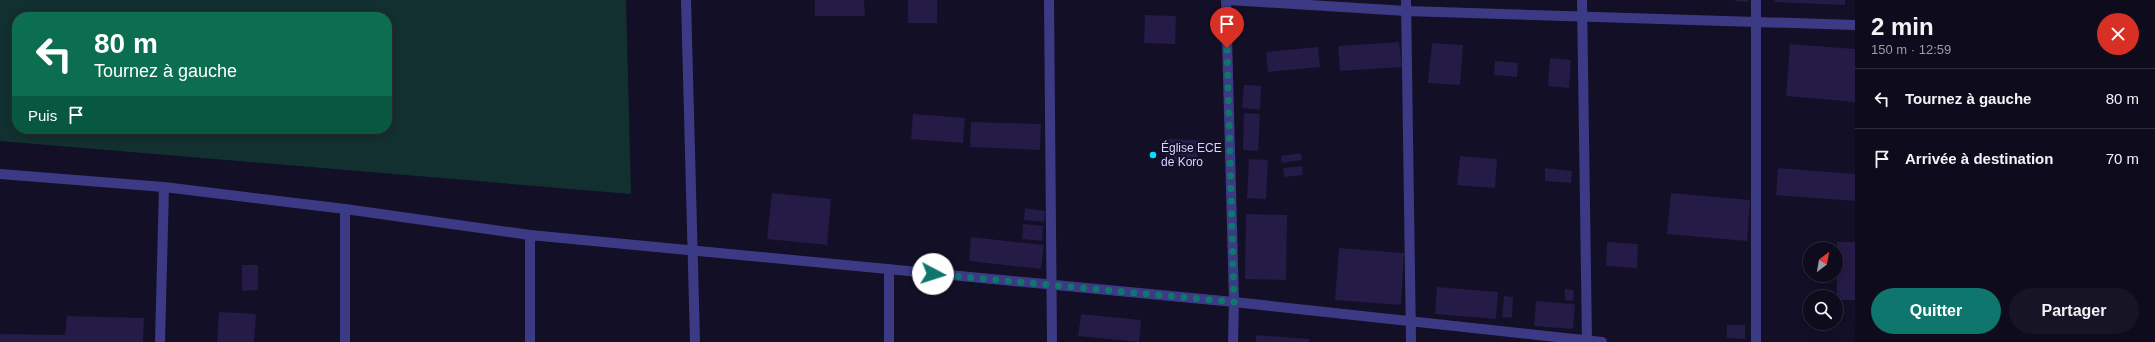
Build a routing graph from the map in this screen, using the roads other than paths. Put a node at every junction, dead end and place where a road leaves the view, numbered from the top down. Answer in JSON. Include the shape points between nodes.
{"nodes":[{"id":1,"x":686,"y":0,"type":"edge"},
{"id":2,"x":1049,"y":0,"type":"edge"},
{"id":3,"x":1226,"y":0,"type":"edge"},
{"id":4,"x":1230,"y":0,"type":"edge"},
{"id":5,"x":1406,"y":0,"type":"edge"},
{"id":6,"x":1582,"y":0,"type":"edge"},
{"id":7,"x":1756,"y":0,"type":"edge"},
{"id":8,"x":1406,"y":11,"type":"junction"},
{"id":9,"x":1582,"y":15,"type":"junction"},
{"id":10,"x":1756,"y":21,"type":"junction"},
{"id":11,"x":1855,"y":25,"type":"edge"},
{"id":12,"x":0,"y":174,"type":"edge"},
{"id":13,"x":164,"y":187,"type":"junction"},
{"id":14,"x":345,"y":209,"type":"junction"},
{"id":15,"x":530,"y":236,"type":"junction"},
{"id":16,"x":693,"y":251,"type":"junction"},
{"id":17,"x":889,"y":270,"type":"junction"},
{"id":18,"x":1051,"y":285,"type":"junction"},
{"id":19,"x":1234,"y":302,"type":"junction"},
{"id":20,"x":1411,"y":321,"type":"junction"},
{"id":21,"x":1587,"y":341,"type":"edge"},
{"id":22,"x":160,"y":342,"type":"edge"},
{"id":23,"x":345,"y":342,"type":"edge"},
{"id":24,"x":530,"y":342,"type":"edge"},
{"id":25,"x":695,"y":342,"type":"edge"},
{"id":26,"x":889,"y":342,"type":"edge"},
{"id":27,"x":1052,"y":342,"type":"edge"},
{"id":28,"x":1233,"y":342,"type":"edge"},
{"id":29,"x":1411,"y":342,"type":"edge"},
{"id":30,"x":1602,"y":342,"type":"edge"},
{"id":31,"x":1756,"y":342,"type":"edge"}],
"edges":[{"from":1,"to":16,"type":"street"},
{"from":2,"to":18,"type":"street"},
{"from":3,"to":19,"type":"street"},
{"from":4,"to":8,"type":"street"},
{"from":5,"to":8,"type":"street"},
{"from":6,"to":9,"type":"street"},
{"from":7,"to":10,"type":"street"},
{"from":8,"to":9,"type":"street"},
{"from":8,"to":20,"type":"street"},
{"from":9,"to":10,"type":"street"},
{"from":9,"to":21,"type":"street"},
{"from":10,"to":11,"type":"street"},
{"from":10,"to":31,"type":"street"},
{"from":12,"to":13,"type":"street"},
{"from":13,"to":14,"type":"street"},
{"from":13,"to":22,"type":"street"},
{"from":14,"to":15,"type":"street"},
{"from":14,"to":23,"type":"street"},
{"from":15,"to":16,"type":"street"},
{"from":15,"to":24,"type":"street"},
{"from":16,"to":17,"type":"street"},
{"from":16,"to":25,"type":"street"},
{"from":17,"to":18,"type":"street"},
{"from":17,"to":26,"type":"street"},
{"from":18,"to":19,"type":"street"},
{"from":18,"to":27,"type":"street"},
{"from":19,"to":20,"type":"street"},
{"from":19,"to":28,"type":"street"},
{"from":20,"to":21,"type":"street"},
{"from":20,"to":29,"type":"street"},
{"from":21,"to":30,"type":"street"}]}
